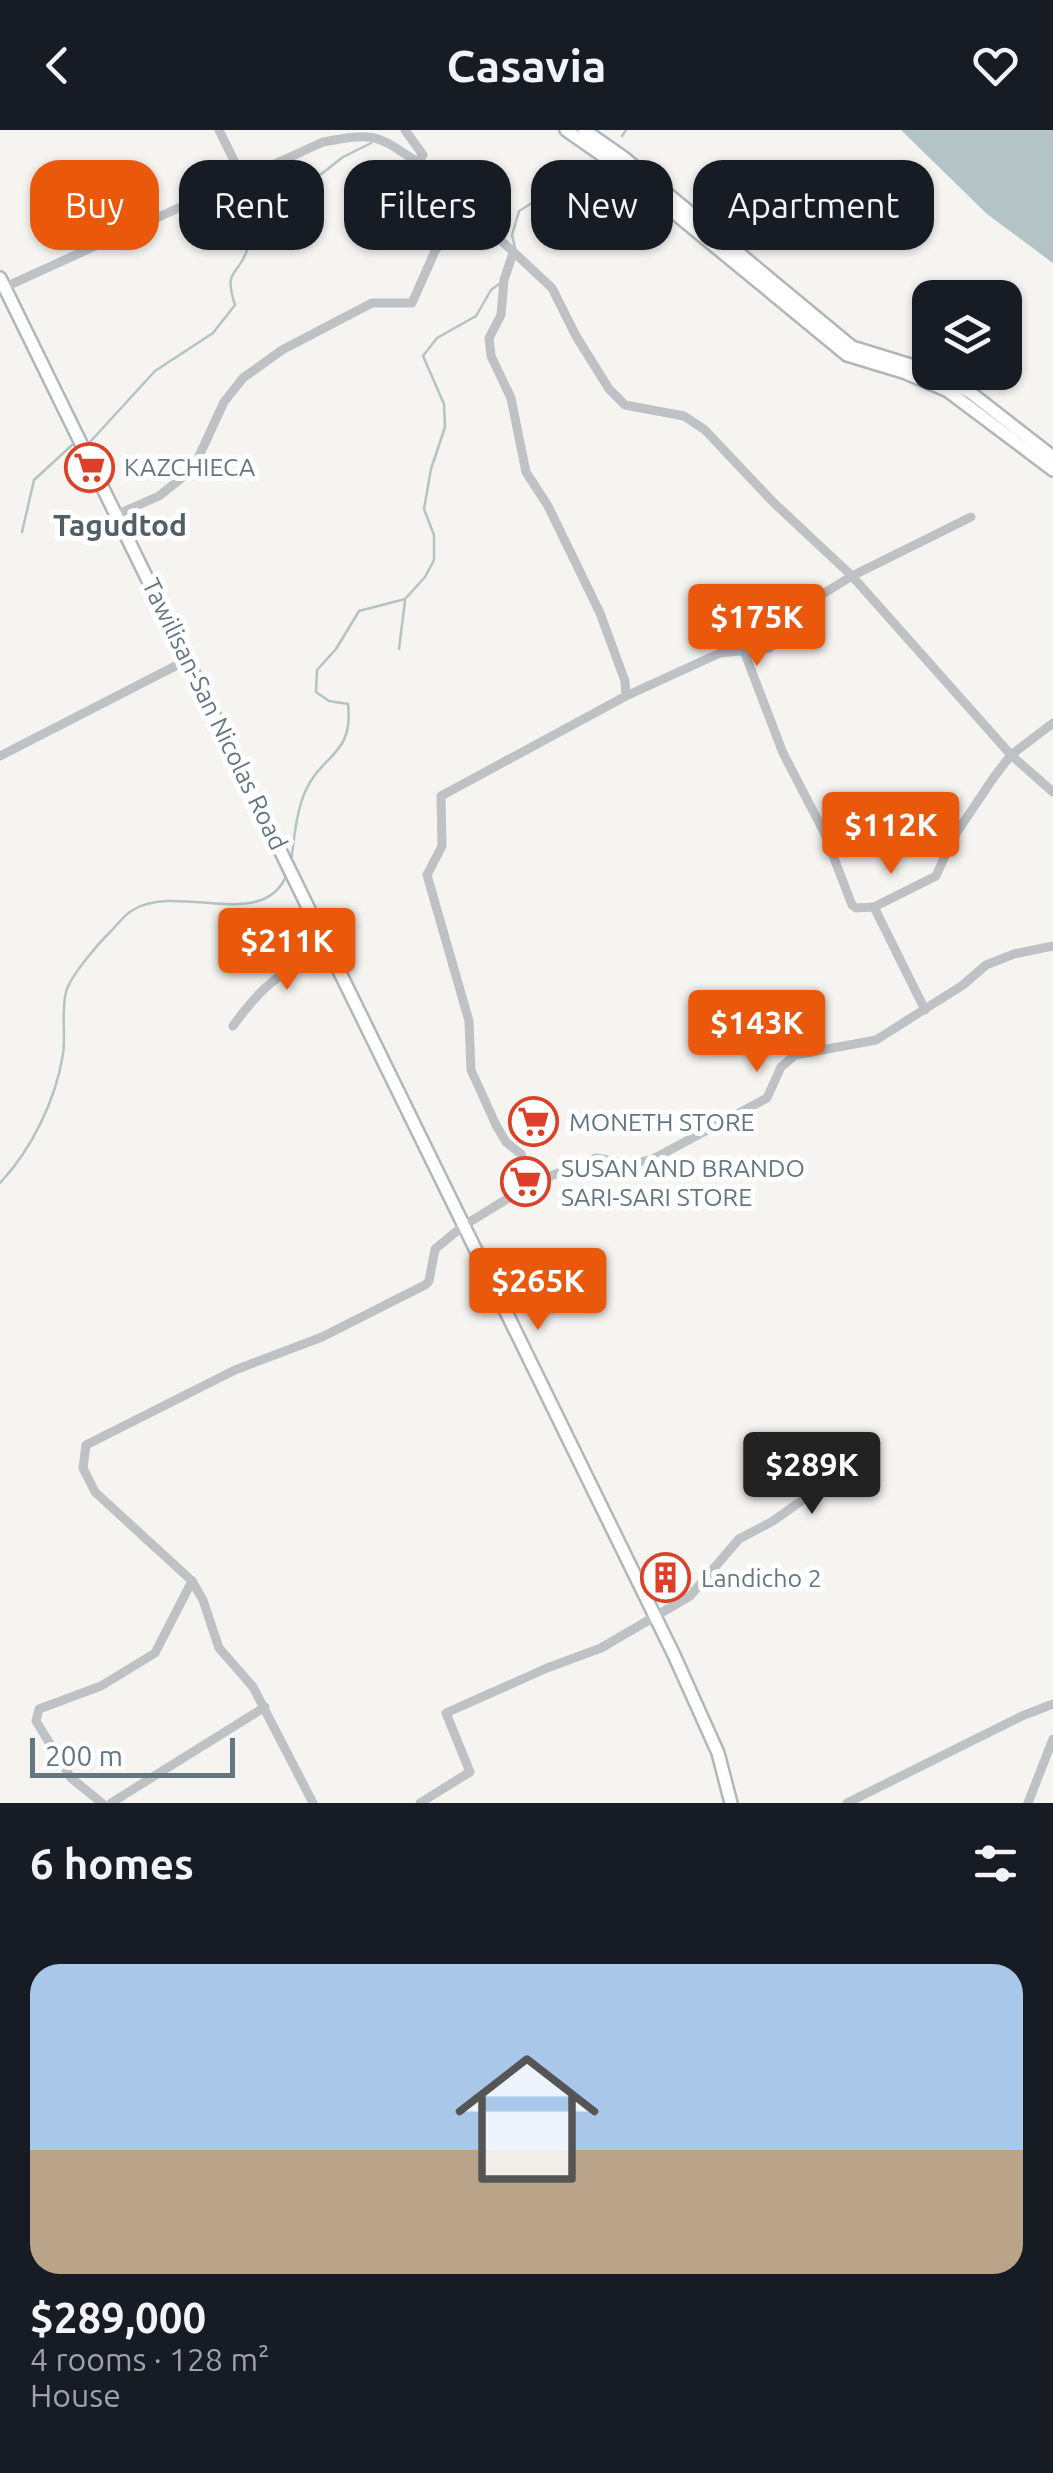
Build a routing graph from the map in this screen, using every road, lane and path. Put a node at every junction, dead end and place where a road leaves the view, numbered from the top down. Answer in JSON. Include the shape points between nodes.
{"nodes":[{"id":1,"x":220,"y":130,"type":"edge"},
{"id":2,"x":318,"y":130,"type":"edge"},
{"id":3,"x":404,"y":130,"type":"edge"},
{"id":4,"x":566,"y":130,"type":"edge"},
{"id":5,"x":584,"y":130,"type":"edge"},
{"id":6,"x":323,"y":142,"type":"junction"},
{"id":7,"x":605,"y":150,"type":"junction"},
{"id":8,"x":234,"y":160,"type":"edge"},
{"id":9,"x":283,"y":160,"type":"edge"},
{"id":10,"x":414,"y":160,"type":"edge"},
{"id":11,"x":418,"y":160,"type":"edge"},
{"id":12,"x":179,"y":206,"type":"edge"},
{"id":13,"x":436,"y":250,"type":"edge"},
{"id":14,"x":510,"y":250,"type":"edge"},
{"id":15,"x":513,"y":253,"type":"junction"},
{"id":16,"x":2,"y":285,"type":"edge"},
{"id":17,"x":912,"y":366,"type":"edge"},
{"id":18,"x":965,"y":390,"type":"edge"},
{"id":19,"x":1053,"y":457,"type":"edge"},
{"id":20,"x":1053,"y":470,"type":"edge"},
{"id":21,"x":118,"y":514,"type":"junction"},
{"id":22,"x":970,"y":517,"type":"dead end"},
{"id":23,"x":852,"y":576,"type":"junction"},
{"id":24,"x":744,"y":651,"type":"junction"},
{"id":25,"x":188,"y":659,"type":"junction"},
{"id":26,"x":626,"y":696,"type":"junction"},
{"id":27,"x":1053,"y":723,"type":"edge"},
{"id":28,"x":1011,"y":755,"type":"junction"},
{"id":29,"x":0,"y":756,"type":"edge"},
{"id":30,"x":1053,"y":792,"type":"edge"},
{"id":31,"x":874,"y":907,"type":"junction"},
{"id":32,"x":328,"y":946,"type":"junction"},
{"id":33,"x":1053,"y":946,"type":"edge"},
{"id":34,"x":925,"y":1010,"type":"junction"},
{"id":35,"x":233,"y":1026,"type":"dead end"},
{"id":36,"x":533,"y":1183,"type":"junction"},
{"id":37,"x":464,"y":1226,"type":"junction"},
{"id":38,"x":828,"y":1482,"type":"dead end"},
{"id":39,"x":192,"y":1580,"type":"junction"},
{"id":40,"x":654,"y":1617,"type":"junction"},
{"id":41,"x":1053,"y":1704,"type":"edge"},
{"id":42,"x":265,"y":1707,"type":"junction"},
{"id":43,"x":1053,"y":1739,"type":"edge"},
{"id":44,"x":102,"y":1803,"type":"edge"},
{"id":45,"x":111,"y":1803,"type":"edge"},
{"id":46,"x":313,"y":1803,"type":"edge"},
{"id":47,"x":420,"y":1803,"type":"edge"},
{"id":48,"x":731,"y":1803,"type":"edge"},
{"id":49,"x":847,"y":1803,"type":"edge"},
{"id":50,"x":1028,"y":1803,"type":"edge"}],
"edges":[{"from":1,"to":8,"type":"street"},
{"from":2,"to":6,"type":"street"},
{"from":3,"to":11,"type":"street","via":[[422,155]]},
{"from":4,"to":7,"type":"main road"},
{"from":5,"to":7,"type":"main road"},
{"from":6,"to":9,"type":"street"},
{"from":6,"to":10,"type":"street","via":[[366,134]]},
{"from":7,"to":17,"type":"main road","via":[[852,347]]},
{"from":7,"to":20,"type":"main road","via":[[837,349],[948,391]]},
{"from":12,"to":16,"type":"street"},
{"from":13,"to":21,"type":"street","via":[[412,303],[372,303],[242,378],[192,469],[159,496]]},
{"from":14,"to":15,"type":"street"},
{"from":15,"to":23,"type":"street","via":[[552,288],[609,390],[625,405],[684,416],[705,430]]},
{"from":15,"to":26,"type":"street","via":[[501,314],[489,338],[491,356],[511,398],[526,472],[600,613]]},
{"from":16,"to":21,"type":"main road","name":"Tawilisan-San Nicolas Road"},
{"from":18,"to":19,"type":"main road"},
{"from":21,"to":25,"type":"main road","name":"Tawilisan-San Nicolas Road"},
{"from":22,"to":23,"type":"street"},
{"from":23,"to":24,"type":"street","via":[[814,600],[794,631],[769,648]]},
{"from":23,"to":28,"type":"street"},
{"from":24,"to":26,"type":"street","via":[[720,653]]},
{"from":24,"to":31,"type":"street","via":[[852,904]]},
{"from":25,"to":29,"type":"street"},
{"from":25,"to":32,"type":"main road","name":"Tawilisan-San Nicolas Road"},
{"from":26,"to":36,"type":"street","via":[[441,796],[442,846],[427,875],[470,1021],[471,1070]]},
{"from":27,"to":28,"type":"street"},
{"from":28,"to":30,"type":"street"},
{"from":28,"to":31,"type":"street","via":[[953,838],[936,876]]},
{"from":31,"to":34,"type":"street"},
{"from":32,"to":35,"type":"street","via":[[272,979]]},
{"from":32,"to":37,"type":"main road","name":"Tawilisan-San Nicolas Road"},
{"from":33,"to":34,"type":"street","via":[[986,965]]},
{"from":34,"to":36,"type":"street","via":[[876,1040],[795,1056],[781,1067],[767,1098],[653,1159],[633,1164],[596,1158]]},
{"from":36,"to":37,"type":"street"},
{"from":37,"to":39,"type":"street","via":[[435,1249],[425,1285],[86,1445],[83,1468],[95,1492]]},
{"from":37,"to":40,"type":"main road","name":"Tawilisan-San Nicolas Road"},
{"from":38,"to":40,"type":"street","via":[[739,1539],[690,1596]]},
{"from":39,"to":42,"type":"street","via":[[219,1648]]},
{"from":39,"to":44,"type":"street","via":[[154,1653],[100,1686],[39,1709],[36,1720],[71,1778]]},
{"from":40,"to":47,"type":"street","via":[[601,1648],[446,1713],[470,1772]]},
{"from":40,"to":48,"type":"main road","name":"Tawilisan-San Nicolas Road","via":[[718,1752]]},
{"from":41,"to":49,"type":"street"},
{"from":42,"to":45,"type":"street"},
{"from":42,"to":46,"type":"street"},
{"from":43,"to":50,"type":"street"}]}
